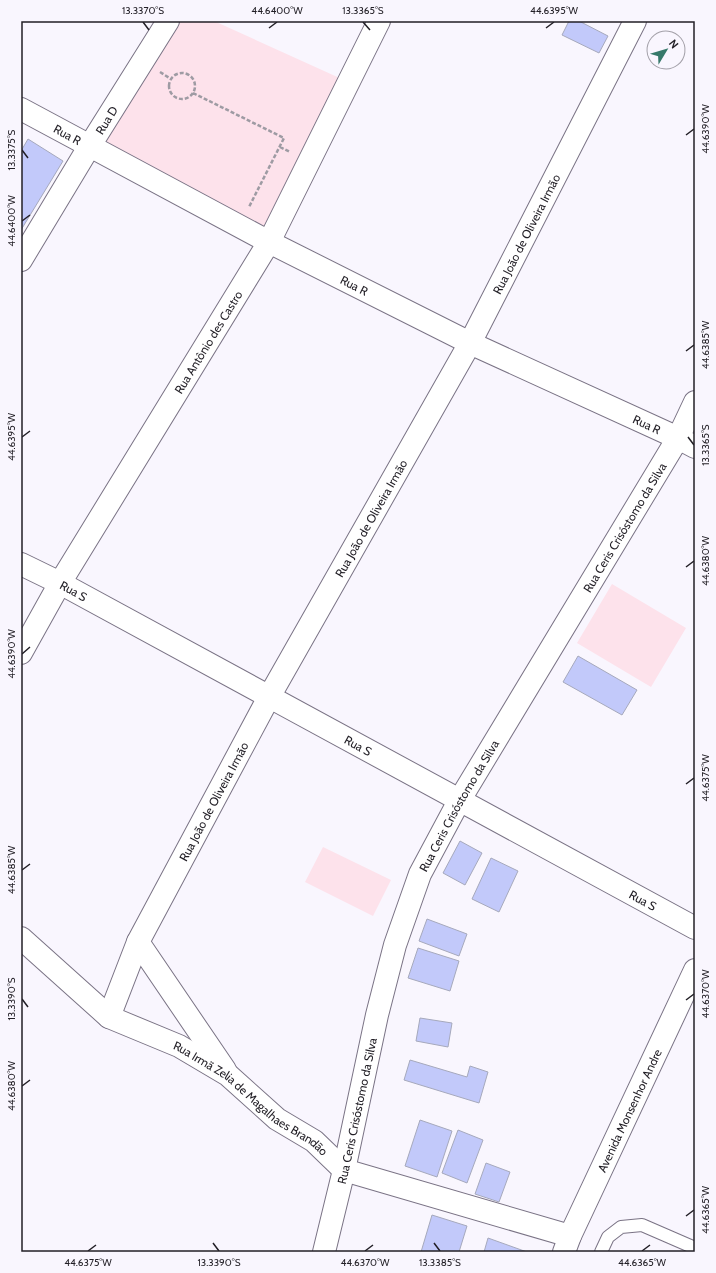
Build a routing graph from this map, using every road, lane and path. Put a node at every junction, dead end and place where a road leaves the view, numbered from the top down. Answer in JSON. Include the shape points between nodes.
{"nodes":[{"id":1,"x":168,"y":21,"type":"edge"},
{"id":2,"x":379,"y":21,"type":"edge"},
{"id":3,"x":635,"y":21,"type":"edge"},
{"id":4,"x":193,"y":93,"type":"junction"},
{"id":5,"x":21,"y":109,"type":"edge"},
{"id":6,"x":89,"y":147,"type":"junction"},
{"id":7,"x":239,"y":226,"type":"junction"},
{"id":8,"x":269,"y":242,"type":"junction"},
{"id":9,"x":21,"y":260,"type":"edge"},
{"id":10,"x":470,"y":343,"type":"junction"},
{"id":11,"x":695,"y":402,"type":"edge"},
{"id":12,"x":687,"y":443,"type":"edge"},
{"id":13,"x":21,"y":564,"type":"edge"},
{"id":14,"x":60,"y":583,"type":"junction"},
{"id":15,"x":21,"y":653,"type":"edge"},
{"id":16,"x":269,"y":697,"type":"junction"},
{"id":17,"x":459,"y":801,"type":"junction"},
{"id":18,"x":695,"y":928,"type":"edge"},
{"id":19,"x":21,"y":938,"type":"edge"},
{"id":20,"x":138,"y":942,"type":"junction"},
{"id":21,"x":695,"y":970,"type":"edge"},
{"id":22,"x":109,"y":1017,"type":"junction"},
{"id":23,"x":228,"y":1075,"type":"junction"},
{"id":24,"x":344,"y":1170,"type":"junction"},
{"id":25,"x":567,"y":1244,"type":"edge"},
{"id":26,"x":695,"y":1248,"type":"edge"},
{"id":27,"x":324,"y":1252,"type":"edge"},
{"id":28,"x":601,"y":1252,"type":"edge"}],
"edges":[{"from":1,"to":6,"type":"street","name":"Rua D"},
{"from":2,"to":8,"type":"street","name":"Rua Antônio des Castro"},
{"from":3,"to":10,"type":"street","name":"Rua João de Oliveira Irmão"},
{"from":4,"to":4,"type":"path","via":[[195,84],[191,76],[183,73],[171,79],[169,87],[175,97],[183,99]]},
{"from":4,"to":7,"type":"path","via":[[284,138]]},
{"from":5,"to":6,"type":"street","name":"Rua R"},
{"from":6,"to":7,"type":"street","name":"Rua R"},
{"from":6,"to":9,"type":"street","name":"Rua D"},
{"from":7,"to":8,"type":"street","name":"Rua R"},
{"from":8,"to":10,"type":"street","name":"Rua R"},
{"from":8,"to":14,"type":"street","name":"Rua Antônio des Castro"},
{"from":10,"to":12,"type":"street","name":"Rua R"},
{"from":10,"to":16,"type":"street","name":"Rua João de Oliveira Irmão"},
{"from":11,"to":12,"type":"street","name":"Rua Ceris Crisóstomo da Silva"},
{"from":12,"to":17,"type":"street","name":"Rua Ceris Crisóstomo da Silva"},
{"from":13,"to":14,"type":"street","name":"Rua S"},
{"from":14,"to":15,"type":"street","name":"Rua Antônio des Castro"},
{"from":14,"to":16,"type":"street","name":"Rua S"},
{"from":16,"to":17,"type":"street","name":"Rua S"},
{"from":16,"to":20,"type":"street","name":"Rua João de Oliveira Irmão"},
{"from":17,"to":18,"type":"street","name":"Rua S"},
{"from":17,"to":24,"type":"street","name":"Rua Ceris Crisóstomo da Silva","via":[[420,874],[395,945],[377,1015]]},
{"from":19,"to":22,"type":"street","name":"Rua Irmã Zelia de Magalhaes Brandão"},
{"from":20,"to":22,"type":"street","name":"Rua João de Oliveira Irmão"},
{"from":20,"to":23,"type":"street"},
{"from":21,"to":25,"type":"street","name":"Avenida Monsenhor Andre"},
{"from":22,"to":23,"type":"street","name":"Rua Irmã Zelia de Magalhaes Brandão","via":[[179,1046]]},
{"from":23,"to":24,"type":"street","name":"Rua Irmã Zelia de Magalhaes Brandão","via":[[277,1119],[314,1141]]},
{"from":24,"to":25,"type":"street","name":"Rua Irmã Zelia de Magalhaes Brandão"},
{"from":24,"to":27,"type":"street","name":"Rua Ceris Crisóstomo da Silva"},
{"from":26,"to":28,"type":"lane","via":[[642,1224],[621,1227],[608,1237]]}]}
